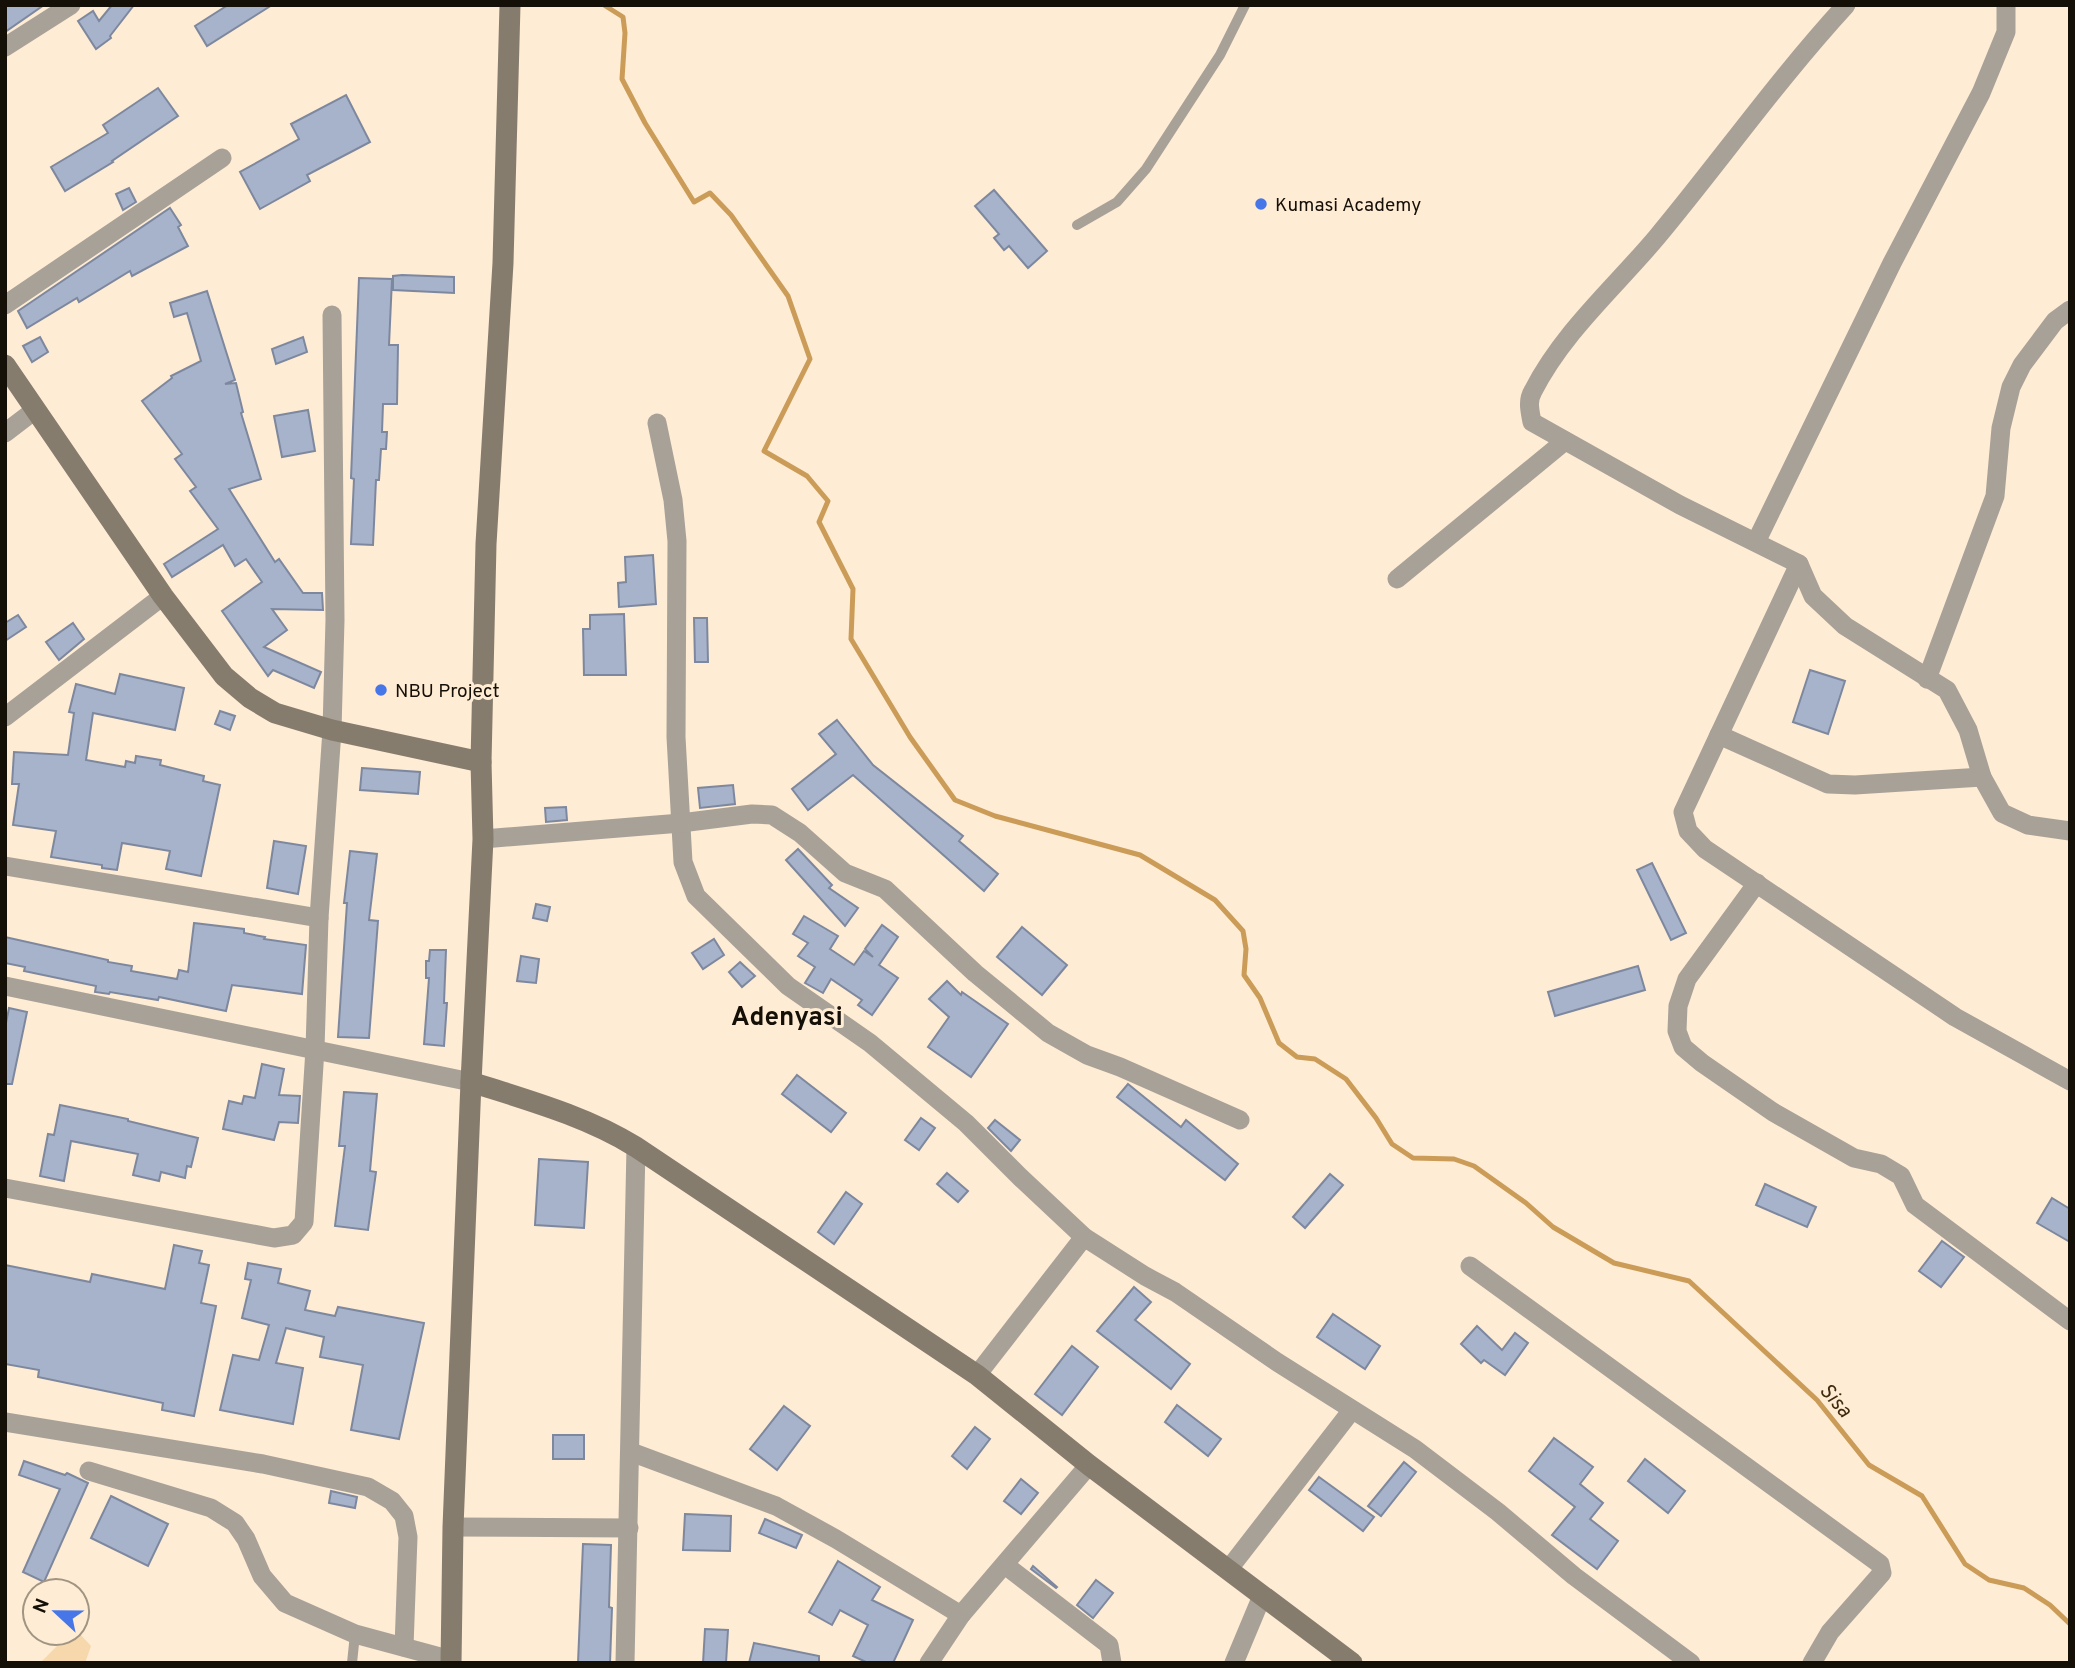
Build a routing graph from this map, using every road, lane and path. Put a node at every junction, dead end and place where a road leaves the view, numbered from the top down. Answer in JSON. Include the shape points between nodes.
{"nodes":[{"id":1,"x":71,"y":5,"type":"edge"},
{"id":2,"x":510,"y":5,"type":"edge"},
{"id":3,"x":1245,"y":5,"type":"edge"},
{"id":4,"x":1846,"y":5,"type":"edge"},
{"id":5,"x":2006,"y":5,"type":"edge"},
{"id":6,"x":5,"y":47,"type":"edge"},
{"id":7,"x":222,"y":158,"type":"dead end"},
{"id":8,"x":1077,"y":225,"type":"dead end"},
{"id":9,"x":5,"y":305,"type":"edge"},
{"id":10,"x":2070,"y":310,"type":"edge"},
{"id":11,"x":331,"y":315,"type":"dead end"},
{"id":12,"x":5,"y":365,"type":"edge"},
{"id":13,"x":35,"y":410,"type":"junction"},
{"id":14,"x":657,"y":423,"type":"dead end"},
{"id":15,"x":5,"y":433,"type":"edge"},
{"id":16,"x":1565,"y":441,"type":"junction"},
{"id":17,"x":1756,"y":542,"type":"junction"},
{"id":18,"x":1799,"y":564,"type":"junction"},
{"id":19,"x":1397,"y":579,"type":"dead end"},
{"id":20,"x":163,"y":596,"type":"junction"},
{"id":21,"x":1927,"y":679,"type":"junction"},
{"id":22,"x":5,"y":717,"type":"edge"},
{"id":23,"x":332,"y":730,"type":"junction"},
{"id":24,"x":1719,"y":735,"type":"junction"},
{"id":25,"x":481,"y":762,"type":"junction"},
{"id":26,"x":1982,"y":777,"type":"junction"},
{"id":27,"x":681,"y":823,"type":"junction"},
{"id":28,"x":2070,"y":831,"type":"edge"},
{"id":29,"x":483,"y":839,"type":"junction"},
{"id":30,"x":5,"y":866,"type":"edge"},
{"id":31,"x":1757,"y":883,"type":"junction"},
{"id":32,"x":319,"y":918,"type":"junction"},
{"id":33,"x":5,"y":986,"type":"edge"},
{"id":34,"x":315,"y":1049,"type":"junction"},
{"id":35,"x":2070,"y":1081,"type":"edge"},
{"id":36,"x":471,"y":1082,"type":"junction"},
{"id":37,"x":1240,"y":1121,"type":"dead end"},
{"id":38,"x":636,"y":1147,"type":"junction"},
{"id":39,"x":5,"y":1188,"type":"edge"},
{"id":40,"x":1084,"y":1237,"type":"junction"},
{"id":41,"x":1470,"y":1266,"type":"dead end"},
{"id":42,"x":2070,"y":1321,"type":"edge"},
{"id":43,"x":977,"y":1375,"type":"junction"},
{"id":44,"x":1352,"y":1410,"type":"junction"},
{"id":45,"x":5,"y":1422,"type":"edge"},
{"id":46,"x":631,"y":1452,"type":"junction"},
{"id":47,"x":1089,"y":1465,"type":"junction"},
{"id":48,"x":89,"y":1471,"type":"dead end"},
{"id":49,"x":453,"y":1527,"type":"junction"},
{"id":50,"x":629,"y":1528,"type":"junction"},
{"id":51,"x":1005,"y":1565,"type":"junction"},
{"id":52,"x":1228,"y":1570,"type":"junction"},
{"id":53,"x":1262,"y":1596,"type":"junction"},
{"id":54,"x":961,"y":1615,"type":"junction"},
{"id":55,"x":355,"y":1634,"type":"junction"},
{"id":56,"x":404,"y":1647,"type":"junction"},
{"id":57,"x":440,"y":1660,"type":"edge"},
{"id":58,"x":352,"y":1663,"type":"edge"},
{"id":59,"x":625,"y":1663,"type":"edge"},
{"id":60,"x":929,"y":1663,"type":"edge"},
{"id":61,"x":1112,"y":1663,"type":"edge"},
{"id":62,"x":1234,"y":1663,"type":"edge"},
{"id":63,"x":1352,"y":1663,"type":"edge"},
{"id":64,"x":1691,"y":1663,"type":"edge"},
{"id":65,"x":1812,"y":1663,"type":"edge"}],
"edges":[{"from":1,"to":6,"type":"street"},
{"from":2,"to":25,"type":"street"},
{"from":3,"to":8,"type":"lane","via":[[1220,55],[1146,169],[1117,202]]},
{"from":4,"to":16,"type":"street","via":[[1558,351],[1531,393],[1529,407],[1532,422]]},
{"from":5,"to":17,"type":"street","via":[[2006,32],[1981,93]]},
{"from":7,"to":9,"type":"street"},
{"from":10,"to":21,"type":"street","via":[[2055,321],[2011,387],[2001,428],[1995,496]]},
{"from":11,"to":23,"type":"street"},
{"from":12,"to":13,"type":"street"},
{"from":13,"to":15,"type":"street"},
{"from":13,"to":20,"type":"street"},
{"from":14,"to":27,"type":"street","via":[[677,541],[676,737]]},
{"from":16,"to":17,"type":"street"},
{"from":16,"to":19,"type":"street"},
{"from":17,"to":18,"type":"street"},
{"from":18,"to":21,"type":"street","via":[[1813,596],[1845,626]]},
{"from":18,"to":24,"type":"street"},
{"from":20,"to":22,"type":"street"},
{"from":20,"to":23,"type":"street","via":[[224,676],[250,698],[275,713]]},
{"from":21,"to":26,"type":"street","via":[[1947,690],[1968,730]]},
{"from":23,"to":25,"type":"street"},
{"from":23,"to":32,"type":"street"},
{"from":24,"to":26,"type":"street","via":[[1828,784]]},
{"from":24,"to":31,"type":"street","via":[[1683,812],[1688,831],[1705,849]]},
{"from":25,"to":29,"type":"street"},
{"from":26,"to":28,"type":"street","via":[[2002,813],[2028,825]]},
{"from":27,"to":29,"type":"street"},
{"from":27,"to":37,"type":"street","via":[[752,814],[772,816],[800,833],[845,873],[885,889],[1048,1033],[1087,1055]]},
{"from":27,"to":40,"type":"street","via":[[683,862],[696,896],[788,986],[870,1043],[966,1123]]},
{"from":29,"to":36,"type":"street"},
{"from":30,"to":32,"type":"street"},
{"from":31,"to":35,"type":"street","via":[[1955,1017]]},
{"from":31,"to":42,"type":"street","via":[[1687,979],[1678,1006],[1677,1031],[1683,1047],[1773,1112],[1854,1158],[1881,1164],[1900,1176],[1915,1205]]},
{"from":32,"to":34,"type":"street"},
{"from":33,"to":34,"type":"street"},
{"from":34,"to":36,"type":"street"},
{"from":34,"to":39,"type":"street","via":[[304,1222],[292,1235],[274,1238]]},
{"from":36,"to":38,"type":"street","via":[[608,1130]]},
{"from":36,"to":49,"type":"street"},
{"from":38,"to":43,"type":"street"},
{"from":38,"to":46,"type":"street"},
{"from":40,"to":43,"type":"street"},
{"from":40,"to":44,"type":"street"},
{"from":41,"to":65,"type":"street","via":[[1880,1564],[1882,1573],[1830,1632]]},
{"from":43,"to":47,"type":"street"},
{"from":44,"to":52,"type":"street"},
{"from":44,"to":64,"type":"street","via":[[1415,1449]]},
{"from":45,"to":56,"type":"street","via":[[263,1464],[368,1487],[391,1501],[404,1516],[408,1537]]},
{"from":46,"to":50,"type":"street"},
{"from":46,"to":54,"type":"street","via":[[776,1506]]},
{"from":47,"to":51,"type":"street"},
{"from":47,"to":52,"type":"street"},
{"from":48,"to":55,"type":"street","via":[[211,1508],[235,1523],[262,1576],[285,1603]]},
{"from":49,"to":50,"type":"street"},
{"from":49,"to":57,"type":"street"},
{"from":50,"to":59,"type":"street"},
{"from":51,"to":54,"type":"street"},
{"from":51,"to":61,"type":"street","via":[[1109,1645]]},
{"from":52,"to":53,"type":"street"},
{"from":53,"to":62,"type":"street"},
{"from":53,"to":63,"type":"street"},
{"from":54,"to":60,"type":"street"},
{"from":55,"to":56,"type":"street"},
{"from":55,"to":58,"type":"lane"},
{"from":56,"to":57,"type":"street"}]}
